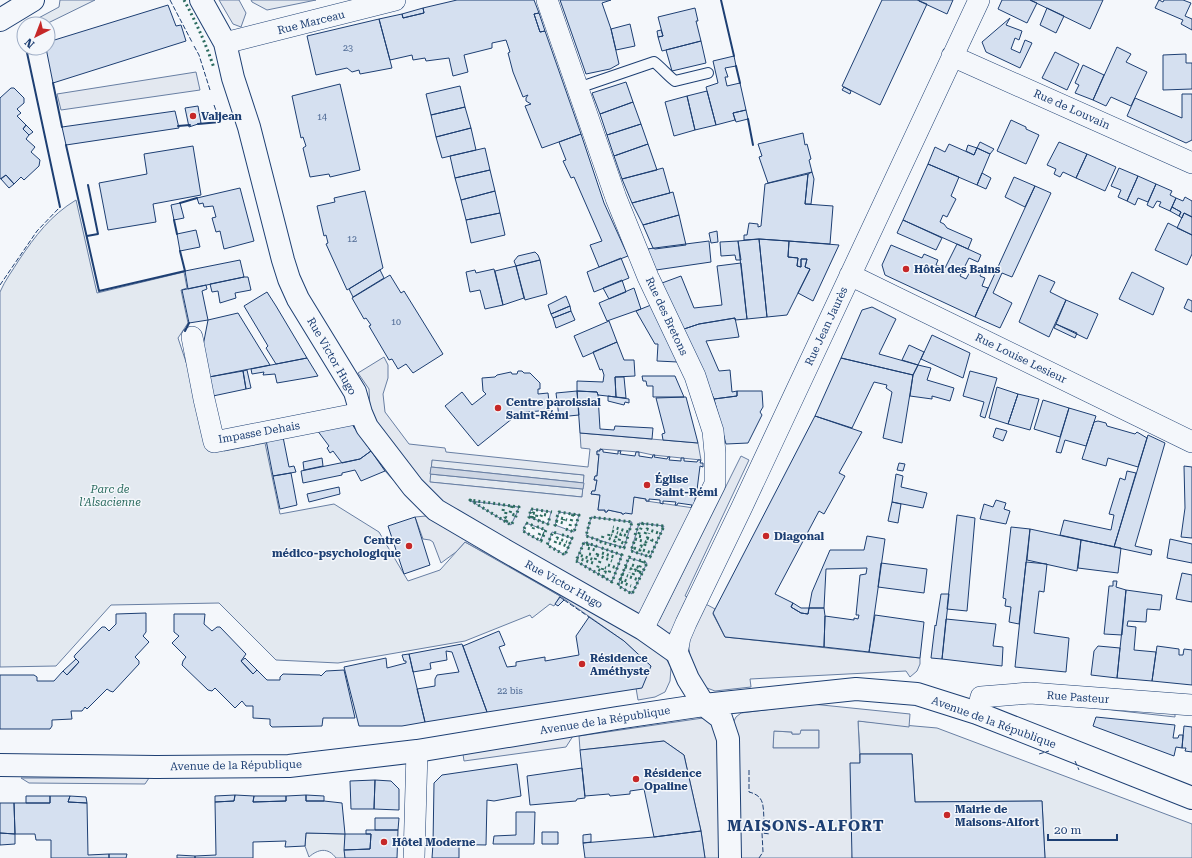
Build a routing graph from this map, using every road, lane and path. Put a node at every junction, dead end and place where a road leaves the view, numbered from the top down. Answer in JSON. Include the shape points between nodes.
{"nodes":[{"id":1,"x":33,"y":0,"type":"edge"},
{"id":2,"x":202,"y":0,"type":"edge"},
{"id":3,"x":395,"y":0,"type":"edge"},
{"id":4,"x":547,"y":0,"type":"edge"},
{"id":5,"x":979,"y":0,"type":"edge"},
{"id":6,"x":0,"y":20,"type":"edge"},
{"id":7,"x":226,"y":43,"type":"junction"},
{"id":8,"x":952,"y":56,"type":"junction"},
{"id":9,"x":708,"y":73,"type":"dead end"},
{"id":10,"x":578,"y":88,"type":"junction"},
{"id":11,"x":1192,"y":163,"type":"edge"},
{"id":12,"x":850,"y":275,"type":"junction"},
{"id":13,"x":192,"y":337,"type":"dead end"},
{"id":14,"x":361,"y":413,"type":"junction"},
{"id":15,"x":1192,"y":442,"type":"edge"},
{"id":16,"x":643,"y":629,"type":"junction"},
{"id":17,"x":677,"y":653,"type":"junction"},
{"id":18,"x":704,"y":705,"type":"junction"},
{"id":19,"x":1192,"y":705,"type":"edge"},
{"id":20,"x":976,"y":713,"type":"junction"},
{"id":21,"x":417,"y":751,"type":"junction"},
{"id":22,"x":0,"y":765,"type":"edge"},
{"id":23,"x":1192,"y":798,"type":"edge"},
{"id":24,"x":414,"y":858,"type":"edge"},
{"id":25,"x":730,"y":858,"type":"edge"}],
"edges":[{"from":1,"to":6,"type":"main road"},
{"from":2,"to":7,"type":"main road","name":"Rue Victor Hugo"},
{"from":3,"to":7,"type":"street","name":"Rue Marceau"},
{"from":4,"to":10,"type":"street","name":"Rue des Bretons"},
{"from":5,"to":8,"type":"street","name":"Rue Jean Jaurès"},
{"from":7,"to":14,"type":"main road","name":"Rue Victor Hugo","via":[[233,78],[249,127],[289,279],[298,299],[355,392]]},
{"from":8,"to":11,"type":"street","name":"Rue de Louvain"},
{"from":8,"to":12,"type":"street","name":"Rue Jean Jaurès"},
{"from":9,"to":10,"type":"lane","via":[[675,81],[654,62]]},
{"from":10,"to":16,"type":"street","name":"Rue des Bretons","via":[[616,198],[648,277],[695,376],[713,431],[715,484]]},
{"from":12,"to":15,"type":"street","name":"Rue Louise Lesieur"},
{"from":12,"to":17,"type":"street","name":"Rue Jean Jaurès","via":[[686,623]]},
{"from":13,"to":14,"type":"street","name":"Impasse Dehais","via":[[214,442]]},
{"from":14,"to":16,"type":"main road","name":"Rue Victor Hugo","via":[[367,427],[402,474],[436,510]]},
{"from":16,"to":17,"type":"main road","name":"Rue Victor Hugo"},
{"from":17,"to":18,"type":"main road","via":[[688,679]]},
{"from":18,"to":20,"type":"main road","name":"Avenue de la République","via":[[856,689],[916,694]]},
{"from":18,"to":21,"type":"main road","name":"Avenue de la République"},
{"from":18,"to":25,"type":"main road","via":[[721,718],[728,739]]},
{"from":19,"to":20,"type":"street","name":"Rue Pasteur","via":[[1030,693],[981,697]]},
{"from":20,"to":23,"type":"main road","name":"Avenue de la République"},
{"from":21,"to":22,"type":"main road","name":"Avenue de la République","via":[[289,766]]},
{"from":21,"to":24,"type":"street"}]}
